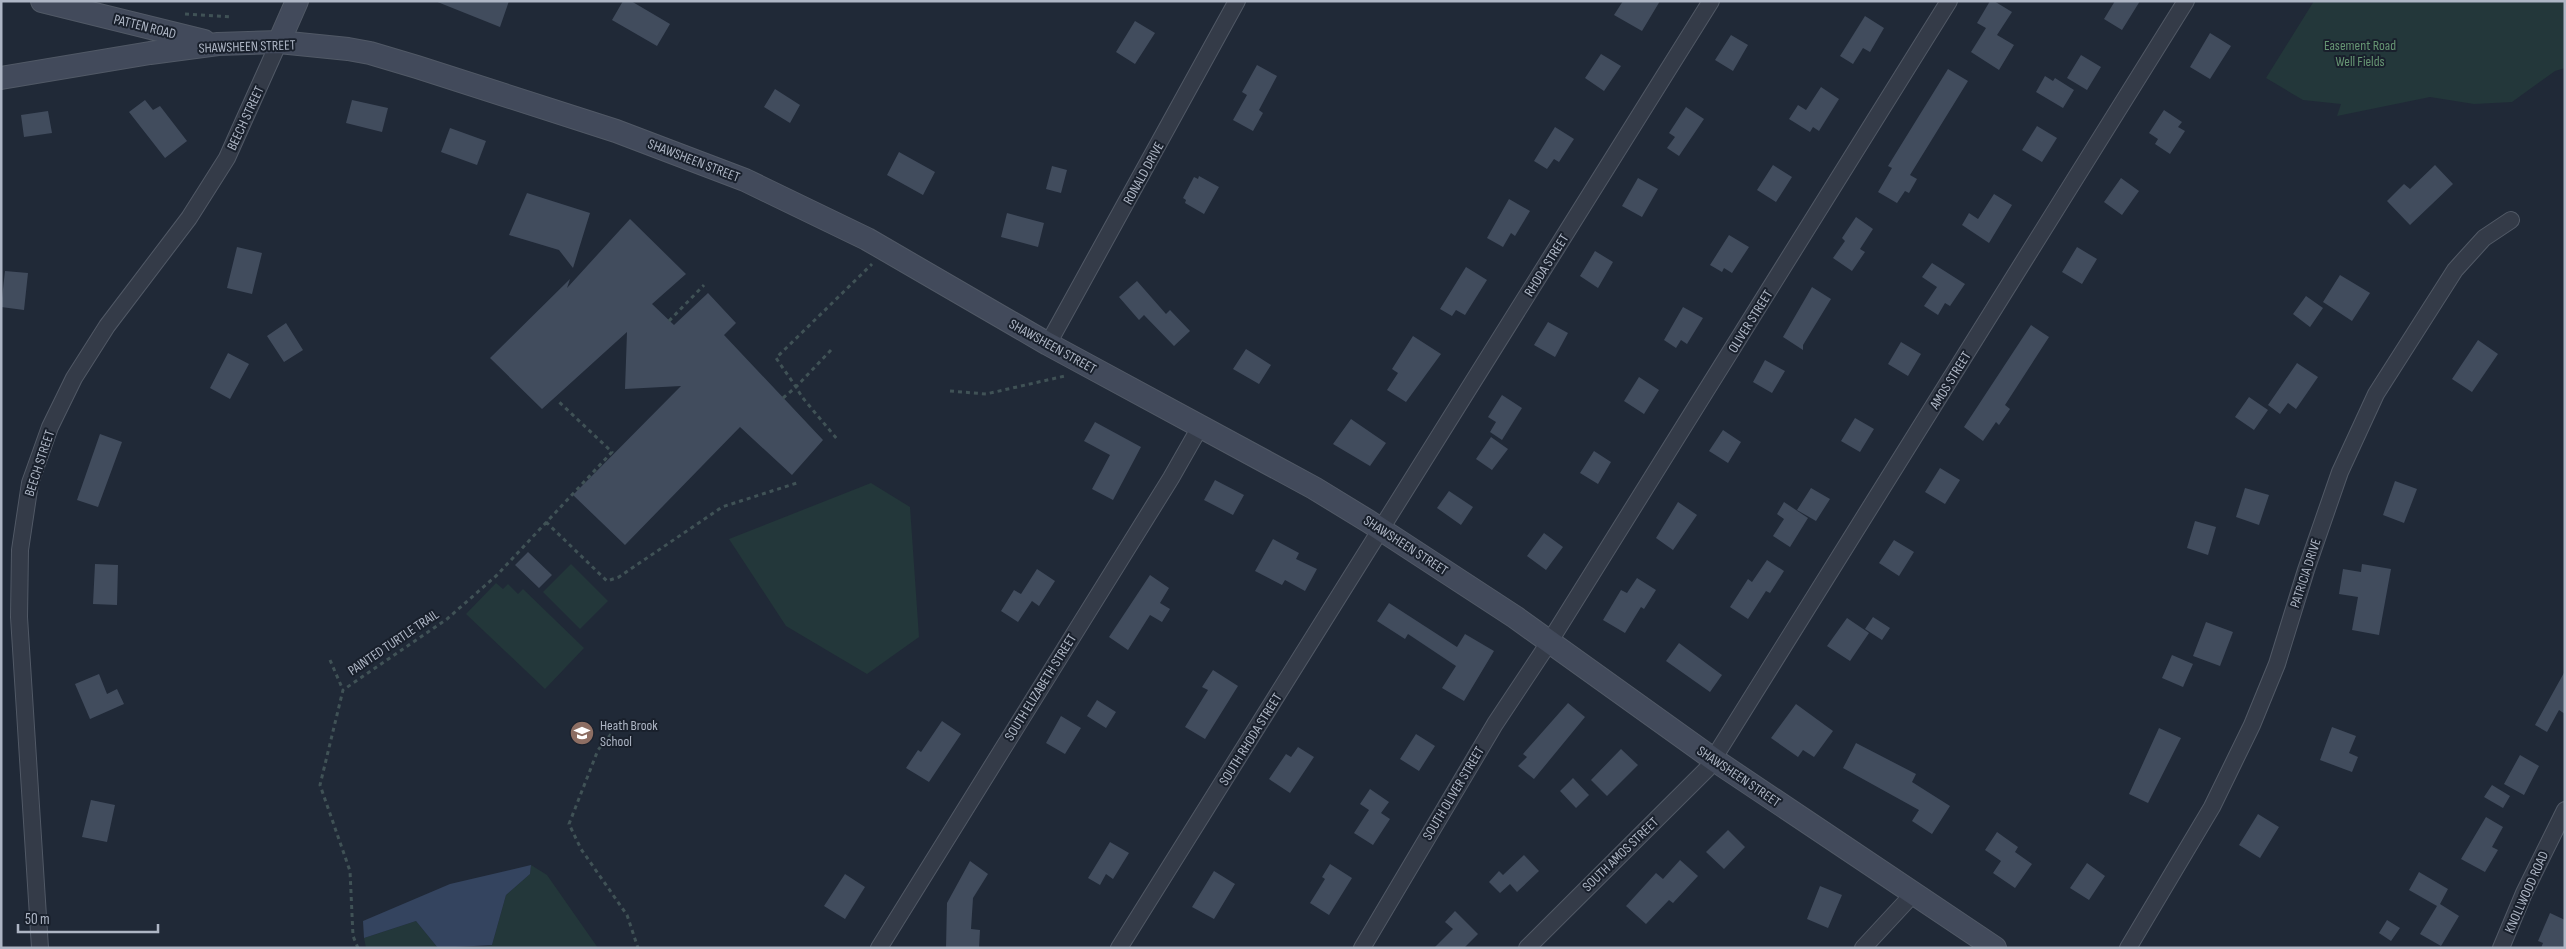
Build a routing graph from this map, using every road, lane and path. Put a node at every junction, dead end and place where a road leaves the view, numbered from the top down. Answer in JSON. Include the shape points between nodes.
{"nodes":[{"id":1,"x":297,"y":1,"type":"edge"},
{"id":2,"x":1237,"y":1,"type":"edge"},
{"id":3,"x":1711,"y":1,"type":"edge"},
{"id":4,"x":1949,"y":1,"type":"edge"},
{"id":5,"x":2186,"y":1,"type":"edge"},
{"id":6,"x":47,"y":2,"type":"edge"},
{"id":7,"x":279,"y":42,"type":"junction"},
{"id":8,"x":218,"y":44,"type":"junction"},
{"id":9,"x":1,"y":78,"type":"edge"},
{"id":10,"x":2511,"y":220,"type":"dead end"},
{"id":11,"x":873,"y":263,"type":"dead end"},
{"id":12,"x":704,"y":286,"type":"dead end"},
{"id":13,"x":669,"y":321,"type":"dead end"},
{"id":14,"x":1048,"y":344,"type":"junction"},
{"id":15,"x":830,"y":350,"type":"dead end"},
{"id":16,"x":1079,"y":361,"type":"junction"},
{"id":17,"x":796,"y":387,"type":"junction"},
{"id":18,"x":950,"y":391,"type":"dead end"},
{"id":19,"x":784,"y":398,"type":"dead end"},
{"id":20,"x":560,"y":402,"type":"dead end"},
{"id":21,"x":1200,"y":427,"type":"junction"},
{"id":22,"x":837,"y":439,"type":"dead end"},
{"id":23,"x":800,"y":482,"type":"dead end"},
{"id":24,"x":546,"y":522,"type":"junction"},
{"id":25,"x":1381,"y":530,"type":"junction"},
{"id":26,"x":1550,"y":641,"type":"junction"},
{"id":27,"x":330,"y":660,"type":"dead end"},
{"id":28,"x":343,"y":690,"type":"junction"},
{"id":29,"x":616,"y":728,"type":"dead end"},
{"id":30,"x":1713,"y":759,"type":"junction"},
{"id":31,"x":2565,"y":810,"type":"edge"},
{"id":32,"x":1914,"y":893,"type":"junction"},
{"id":33,"x":357,"y":946,"type":"edge"},
{"id":34,"x":40,"y":948,"type":"edge"},
{"id":35,"x":638,"y":948,"type":"edge"},
{"id":36,"x":879,"y":948,"type":"edge"},
{"id":37,"x":1119,"y":948,"type":"edge"},
{"id":38,"x":1362,"y":948,"type":"edge"},
{"id":39,"x":1526,"y":948,"type":"edge"},
{"id":40,"x":1863,"y":948,"type":"edge"},
{"id":41,"x":1995,"y":948,"type":"edge"},
{"id":42,"x":2128,"y":948,"type":"edge"},
{"id":43,"x":2501,"y":948,"type":"edge"}],
"edges":[{"from":1,"to":7,"type":"main road"},
{"from":2,"to":14,"type":"street","name":"RONALD DRIVE"},
{"from":3,"to":25,"type":"street","name":"RHODA STREET"},
{"from":4,"to":26,"type":"street","name":"OLIVER STREET"},
{"from":5,"to":30,"type":"street","name":"AMOS STREET"},
{"from":6,"to":8,"type":"main road","name":"PATTEN ROAD"},
{"from":7,"to":8,"type":"main road","name":"SHAWSHEEN STREET"},
{"from":7,"to":14,"type":"main road","name":"SHAWSHEEN STREET","via":[[370,53],[616,131],[717,168],[867,239]]},
{"from":7,"to":34,"type":"street","name":"BEECH STREET","via":[[227,158],[170,244],[107,326],[74,378],[53,421],[30,483],[20,550],[19,617]]},
{"from":8,"to":9,"type":"main road","name":"SHAWSHEEN STREET","via":[[150,52]]},
{"from":10,"to":42,"type":"street","name":"PATRICIA DRIVE","via":[[2484,238],[2455,270],[2376,394],[2340,472],[2277,664],[2252,726],[2212,807]]},
{"from":11,"to":17,"type":"path","via":[[776,358]]},
{"from":12,"to":13,"type":"path"},
{"from":14,"to":16,"type":"main road","name":"SHAWSHEEN STREET"},
{"from":15,"to":17,"type":"path"},
{"from":16,"to":18,"type":"path","via":[[1074,374],[986,394]]},
{"from":16,"to":21,"type":"main road","name":"SHAWSHEEN STREET"},
{"from":17,"to":19,"type":"path"},
{"from":17,"to":22,"type":"path"},
{"from":20,"to":24,"type":"path","name":"PAINTED TURTLE TRAIL","via":[[612,452]]},
{"from":21,"to":25,"type":"main road","name":"SHAWSHEEN STREET","via":[[1314,488]]},
{"from":21,"to":36,"type":"street","name":"SOUTH ELIZABETH STREET"},
{"from":23,"to":24,"type":"path","via":[[722,507],[619,577],[607,580]]},
{"from":24,"to":28,"type":"path","name":"PAINTED TURTLE TRAIL","via":[[497,575],[447,619]]},
{"from":25,"to":26,"type":"main road","name":"SHAWSHEEN STREET"},
{"from":25,"to":37,"type":"street","name":"SOUTH RHODA STREET"},
{"from":26,"to":30,"type":"main road","name":"SHAWSHEEN STREET"},
{"from":26,"to":38,"type":"street","name":"SOUTH OLIVER STREET","via":[[1495,724]]},
{"from":27,"to":28,"type":"path"},
{"from":28,"to":33,"type":"path","name":"PAINTED TURTLE TRAIL","via":[[320,785],[350,870],[353,936]]},
{"from":29,"to":35,"type":"path","via":[[598,750],[569,824],[581,849],[627,915]]},
{"from":30,"to":32,"type":"main road","name":"SHAWSHEEN STREET"},
{"from":30,"to":39,"type":"street","name":"SOUTH AMOS STREET","via":[[1693,783]]},
{"from":31,"to":43,"type":"street","name":"KNOLLWOOD ROAD"},
{"from":32,"to":40,"type":"street"},
{"from":32,"to":41,"type":"main road","name":"SHAWSHEEN STREET"}]}
